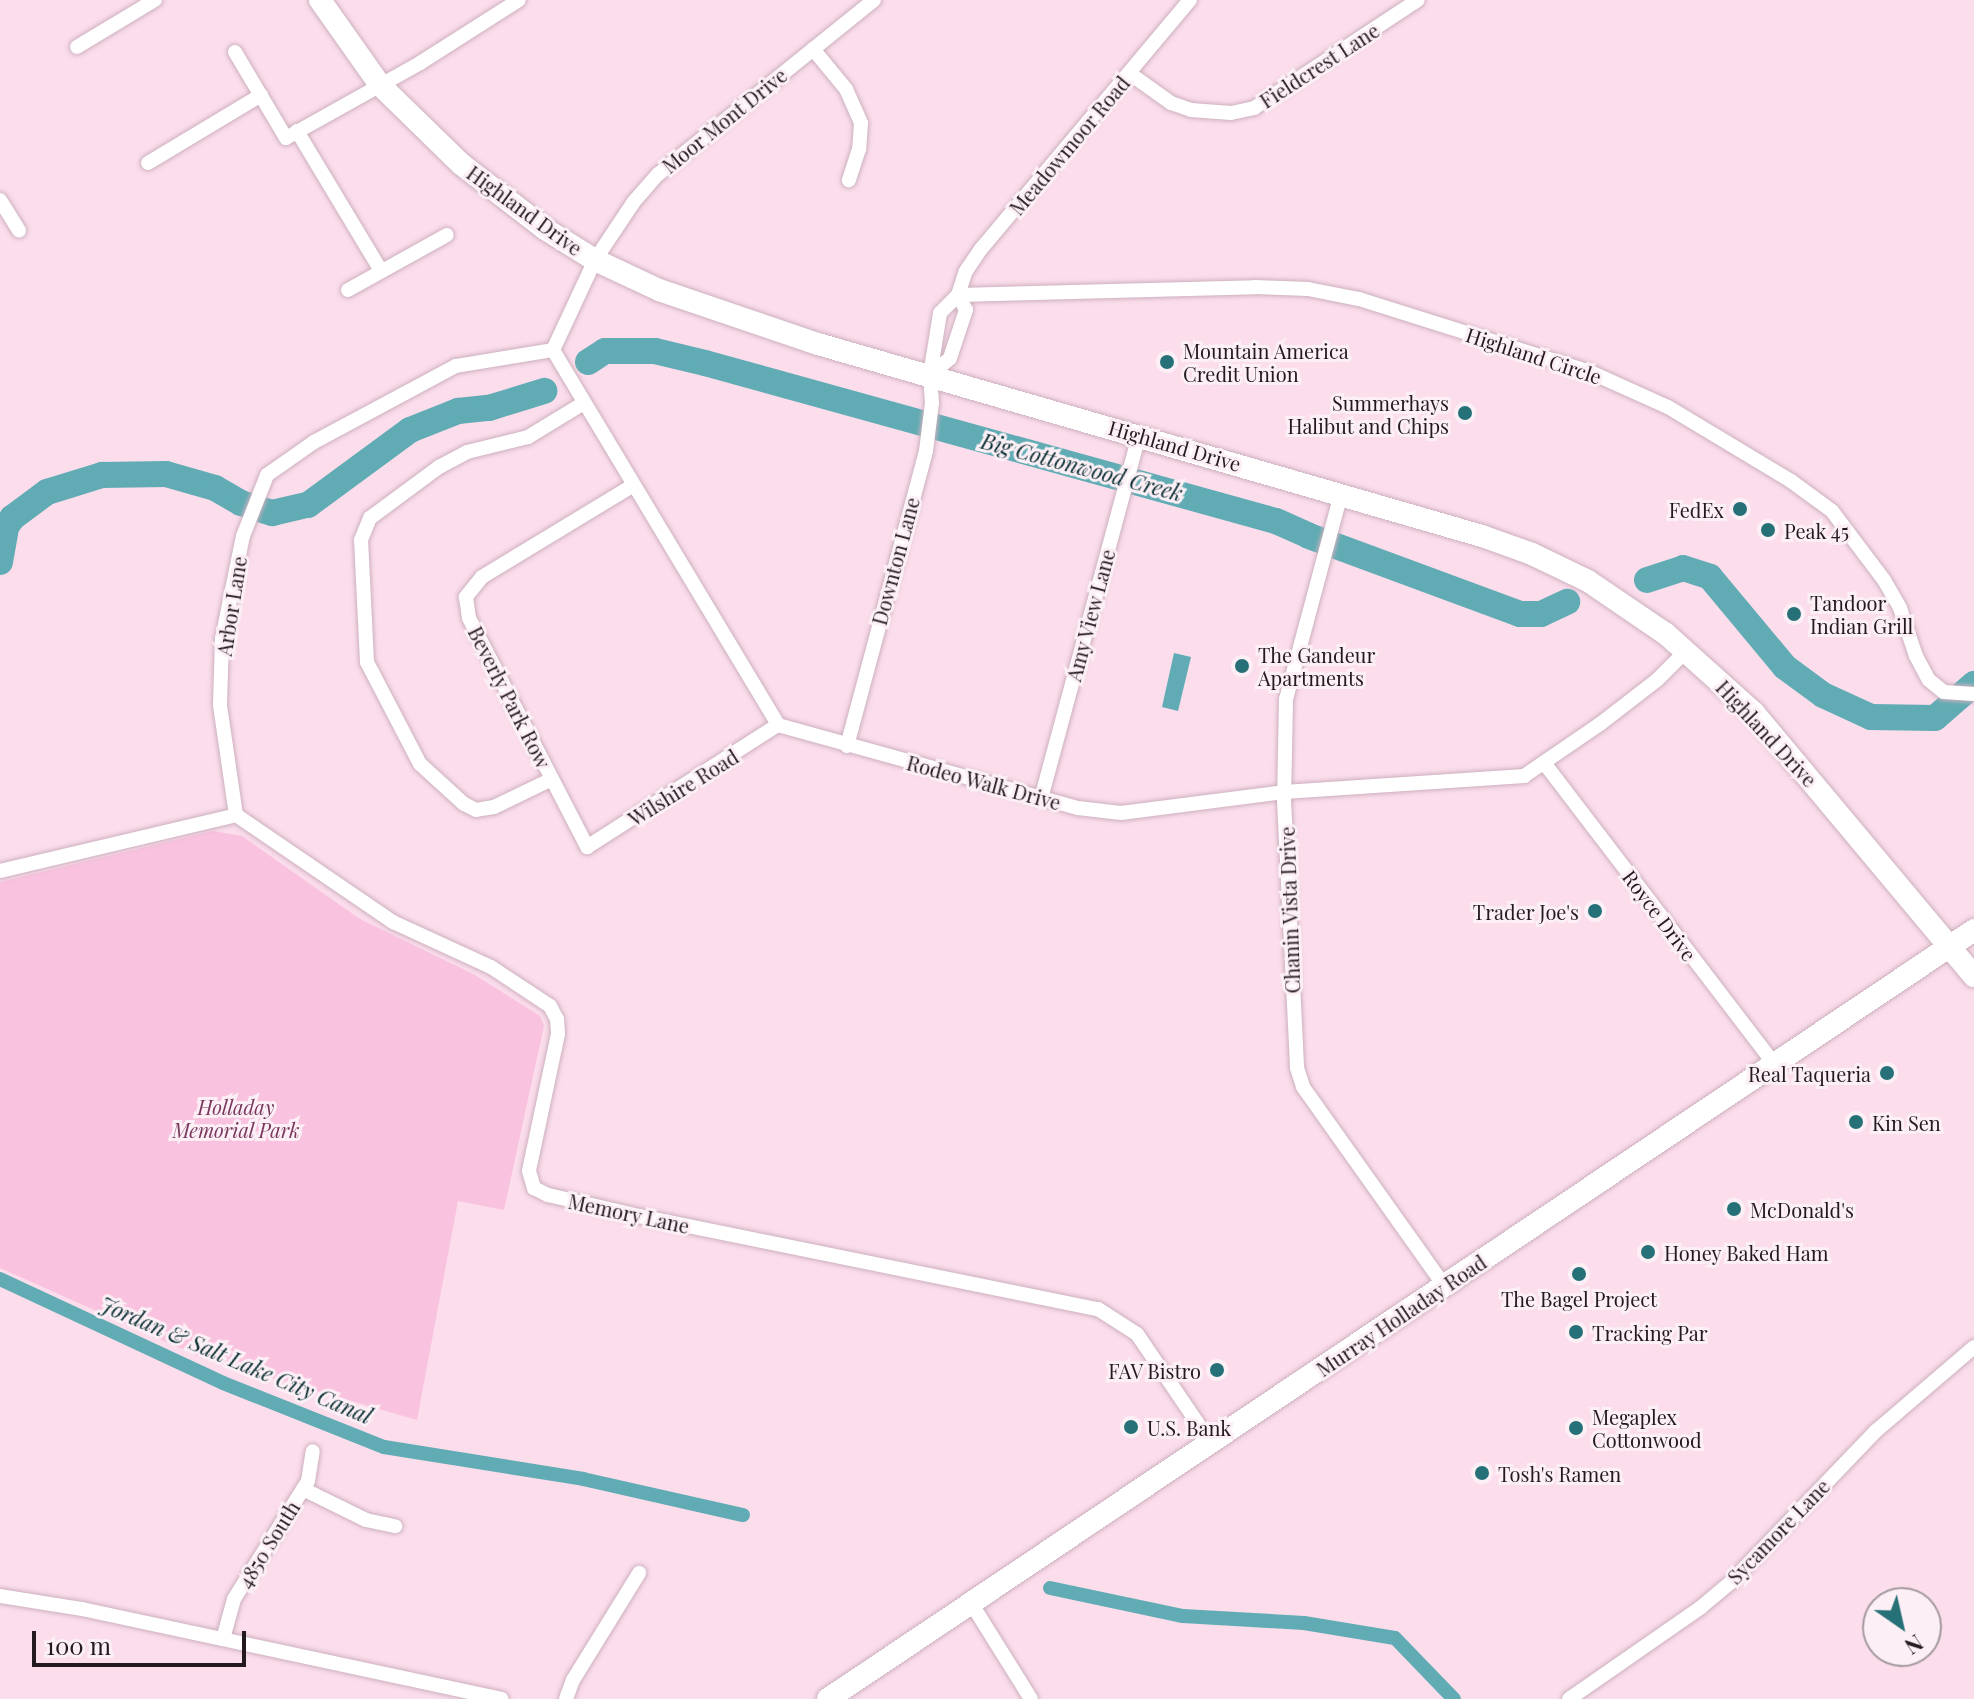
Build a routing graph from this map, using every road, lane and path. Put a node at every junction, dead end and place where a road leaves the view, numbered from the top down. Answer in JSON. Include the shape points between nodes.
{"nodes":[{"id":1,"x":155,"y":0,"type":"edge"},
{"id":2,"x":320,"y":0,"type":"edge"},
{"id":3,"x":519,"y":0,"type":"edge"},
{"id":4,"x":874,"y":0,"type":"edge"},
{"id":5,"x":1190,"y":0,"type":"edge"},
{"id":6,"x":1418,"y":0,"type":"edge"},
{"id":7,"x":77,"y":47,"type":"dead end"},
{"id":8,"x":813,"y":49,"type":"junction"},
{"id":9,"x":235,"y":52,"type":"dead end"},
{"id":10,"x":1129,"y":73,"type":"junction"},
{"id":11,"x":380,"y":85,"type":"junction"},
{"id":12,"x":261,"y":95,"type":"junction"},
{"id":13,"x":297,"y":131,"type":"junction"},
{"id":14,"x":148,"y":163,"type":"dead end"},
{"id":15,"x":849,"y":180,"type":"dead end"},
{"id":16,"x":0,"y":200,"type":"edge"},
{"id":17,"x":19,"y":231,"type":"dead end"},
{"id":18,"x":447,"y":235,"type":"dead end"},
{"id":19,"x":595,"y":260,"type":"junction"},
{"id":20,"x":381,"y":271,"type":"junction"},
{"id":21,"x":348,"y":290,"type":"dead end"},
{"id":22,"x":958,"y":295,"type":"junction"},
{"id":23,"x":553,"y":350,"type":"junction"},
{"id":24,"x":930,"y":375,"type":"junction"},
{"id":25,"x":582,"y":404,"type":"junction"},
{"id":26,"x":1139,"y":435,"type":"junction"},
{"id":27,"x":632,"y":486,"type":"junction"},
{"id":28,"x":1341,"y":494,"type":"junction"},
{"id":29,"x":1686,"y":651,"type":"junction"},
{"id":30,"x":1974,"y":694,"type":"edge"},
{"id":31,"x":778,"y":725,"type":"junction"},
{"id":32,"x":847,"y":746,"type":"junction"},
{"id":33,"x":1545,"y":764,"type":"junction"},
{"id":34,"x":552,"y":779,"type":"junction"},
{"id":35,"x":1284,"y":792,"type":"junction"},
{"id":36,"x":1042,"y":795,"type":"junction"},
{"id":37,"x":236,"y":815,"type":"junction"},
{"id":38,"x":587,"y":847,"type":"joint"},
{"id":39,"x":0,"y":871,"type":"edge"},
{"id":40,"x":1974,"y":930,"type":"edge"},
{"id":41,"x":1951,"y":947,"type":"junction"},
{"id":42,"x":1974,"y":976,"type":"edge"},
{"id":43,"x":1775,"y":1065,"type":"junction"},
{"id":44,"x":1445,"y":1287,"type":"junction"},
{"id":45,"x":1974,"y":1347,"type":"edge"},
{"id":46,"x":1211,"y":1443,"type":"junction"},
{"id":47,"x":313,"y":1451,"type":"dead end"},
{"id":48,"x":303,"y":1489,"type":"junction"},
{"id":49,"x":395,"y":1526,"type":"dead end"},
{"id":50,"x":639,"y":1573,"type":"dead end"},
{"id":51,"x":0,"y":1596,"type":"edge"},
{"id":52,"x":971,"y":1603,"type":"junction"},
{"id":53,"x":223,"y":1639,"type":"junction"},
{"id":54,"x":501,"y":1699,"type":"edge"},
{"id":55,"x":566,"y":1699,"type":"edge"},
{"id":56,"x":828,"y":1699,"type":"edge"},
{"id":57,"x":1031,"y":1699,"type":"edge"},
{"id":58,"x":1569,"y":1699,"type":"edge"}],
"edges":[{"from":1,"to":7,"type":"street"},
{"from":2,"to":11,"type":"main road","name":"Highland Drive"},
{"from":3,"to":11,"type":"street"},
{"from":4,"to":8,"type":"street","name":"Moor Mont Drive"},
{"from":5,"to":10,"type":"street","name":"Meadowmoor Road"},
{"from":6,"to":10,"type":"street","name":"Fieldcrest Lane","via":[[1254,108],[1231,113],[1191,110],[1171,103]]},
{"from":8,"to":15,"type":"street","via":[[846,89],[861,123]]},
{"from":8,"to":19,"type":"street","name":"Moor Mont Drive","via":[[658,174]]},
{"from":9,"to":12,"type":"street"},
{"from":10,"to":22,"type":"street","name":"Meadowmoor Road","via":[[981,249]]},
{"from":11,"to":13,"type":"street"},
{"from":11,"to":19,"type":"main road","name":"Highland Drive","via":[[485,184]]},
{"from":12,"to":13,"type":"street","via":[[286,138]]},
{"from":12,"to":14,"type":"street"},
{"from":13,"to":20,"type":"street"},
{"from":16,"to":17,"type":"street"},
{"from":18,"to":20,"type":"street"},
{"from":19,"to":23,"type":"street"},
{"from":19,"to":24,"type":"main road","name":"Highland Drive","via":[[700,307]]},
{"from":20,"to":21,"type":"street"},
{"from":22,"to":24,"type":"street","name":"Meadowmoor Road","via":[[940,313]]},
{"from":22,"to":24,"type":"street","name":"Meadowmoor Road","via":[[966,310],[950,358]]},
{"from":22,"to":30,"type":"street","name":"Highland Circle","via":[[1308,289],[1359,299],[1605,377],[1668,407],[1832,511],[1884,580],[1929,680],[1952,694]]},
{"from":23,"to":25,"type":"street"},
{"from":23,"to":37,"type":"street","name":"Arbor Lane","via":[[456,366],[267,475],[232,577],[222,639],[220,705]]},
{"from":24,"to":26,"type":"main road","name":"Highland Drive"},
{"from":24,"to":32,"type":"street","name":"Downton Lane","via":[[926,451]]},
{"from":25,"to":27,"type":"street"},
{"from":25,"to":34,"type":"street","via":[[528,437],[447,462],[375,513],[363,528],[367,662],[417,760],[476,810],[494,807]]},
{"from":26,"to":28,"type":"main road","name":"Highland Drive"},
{"from":26,"to":36,"type":"street","name":"Amy View Lane"},
{"from":27,"to":31,"type":"street"},
{"from":27,"to":34,"type":"street","name":"Beverly Park Row","via":[[482,577],[466,597],[469,618]]},
{"from":28,"to":29,"type":"main road","name":"Highland Drive","via":[[1482,536],[1560,566],[1627,606]]},
{"from":28,"to":35,"type":"street","name":"Chanin Vista Drive","via":[[1286,699]]},
{"from":29,"to":33,"type":"street","name":"Rodeo Walk Drive","via":[[1657,680]]},
{"from":29,"to":41,"type":"main road","name":"Highland Drive","via":[[1780,741]]},
{"from":31,"to":32,"type":"street","name":"Rodeo Walk Drive"},
{"from":31,"to":38,"type":"street","name":"Wilshire Road"},
{"from":32,"to":36,"type":"street","name":"Rodeo Walk Drive"},
{"from":33,"to":35,"type":"street","name":"Rodeo Walk Drive","via":[[1514,777]]},
{"from":33,"to":43,"type":"street","name":"Royce Drive"},
{"from":34,"to":38,"type":"street","name":"Beverly Park Row"},
{"from":35,"to":36,"type":"street","name":"Rodeo Walk Drive","via":[[1121,813],[1078,808]]},
{"from":35,"to":44,"type":"street","name":"Chanin Vista Drive","via":[[1293,1027],[1300,1078]]},
{"from":37,"to":39,"type":"street"},
{"from":37,"to":46,"type":"street","name":"Memory Lane","via":[[393,922],[491,967],[550,1006],[558,1034],[529,1171],[534,1188],[639,1216],[1098,1309],[1137,1334]]},
{"from":40,"to":41,"type":"main road","name":"Murray Holladay Road"},
{"from":41,"to":42,"type":"main road","name":"Highland Drive"},
{"from":41,"to":43,"type":"main road","name":"Murray Holladay Road"},
{"from":43,"to":44,"type":"main road","name":"Murray Holladay Road"},
{"from":44,"to":46,"type":"main road","name":"Murray Holladay Road"},
{"from":45,"to":58,"type":"street","name":"Sycamore Lane","via":[[1876,1431],[1731,1582]]},
{"from":46,"to":52,"type":"main road","name":"Murray Holladay Road"},
{"from":47,"to":48,"type":"street","name":"4850 South"},
{"from":48,"to":49,"type":"street","via":[[366,1520]]},
{"from":48,"to":53,"type":"street","name":"4850 South","via":[[234,1599]]},
{"from":50,"to":55,"type":"street"},
{"from":51,"to":53,"type":"street"},
{"from":52,"to":56,"type":"main road","name":"Murray Holladay Road"},
{"from":52,"to":57,"type":"street"},
{"from":53,"to":54,"type":"street"}]}
